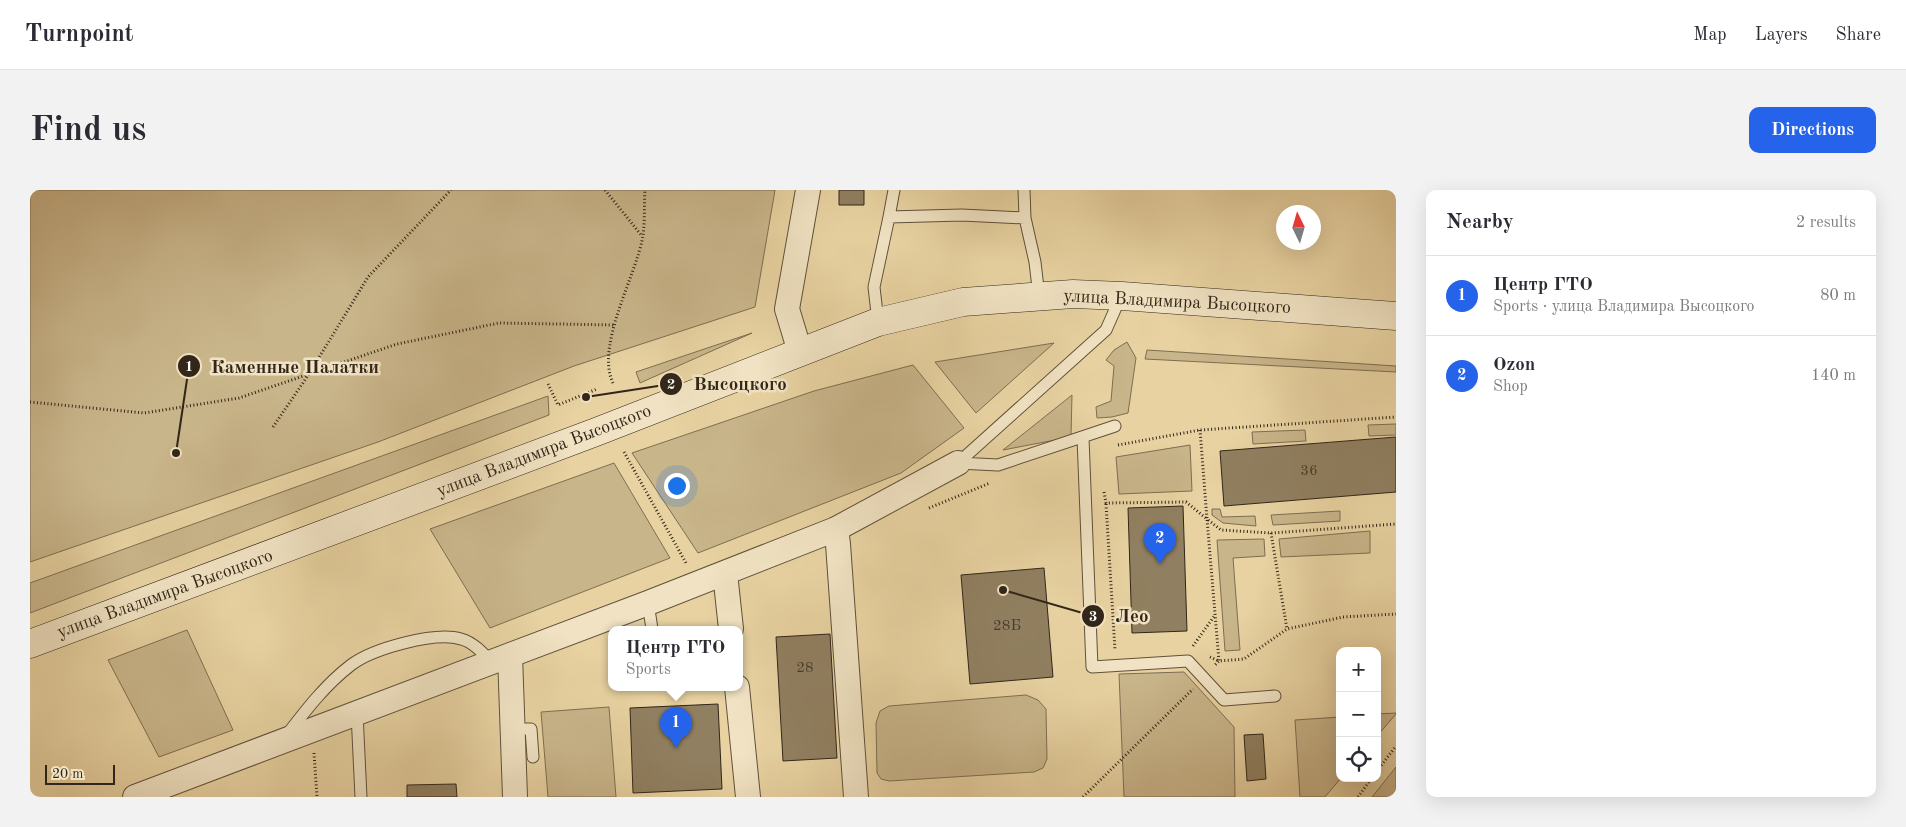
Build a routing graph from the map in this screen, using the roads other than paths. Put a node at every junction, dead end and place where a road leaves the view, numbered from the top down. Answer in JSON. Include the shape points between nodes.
{"nodes":[{"id":1,"x":808,"y":190,"type":"edge"},
{"id":2,"x":894,"y":190,"type":"edge"},
{"id":3,"x":1024,"y":190,"type":"edge"},
{"id":4,"x":889,"y":217,"type":"junction"},
{"id":5,"x":1025,"y":218,"type":"junction"},
{"id":6,"x":1122,"y":296,"type":"junction"},
{"id":7,"x":1039,"y":297,"type":"junction"},
{"id":8,"x":1396,"y":316,"type":"edge"},
{"id":9,"x":878,"y":322,"type":"junction"},
{"id":10,"x":800,"y":352,"type":"junction"},
{"id":11,"x":1115,"y":426,"type":"dead end"},
{"id":12,"x":1083,"y":438,"type":"junction"},
{"id":13,"x":958,"y":463,"type":"junction"},
{"id":14,"x":836,"y":529,"type":"junction"},
{"id":15,"x":725,"y":573,"type":"junction"},
{"id":16,"x":648,"y":603,"type":"junction"},
{"id":17,"x":652,"y":626,"type":"edge"},
{"id":18,"x":731,"y":626,"type":"edge"},
{"id":19,"x":30,"y":644,"type":"edge"},
{"id":20,"x":501,"y":658,"type":"junction"},
{"id":21,"x":737,"y":691,"type":"edge"},
{"id":22,"x":1276,"y":696,"type":"dead end"},
{"id":23,"x":357,"y":713,"type":"junction"},
{"id":24,"x":513,"y":730,"type":"junction"},
{"id":25,"x":281,"y":742,"type":"junction"},
{"id":26,"x":533,"y":757,"type":"dead end"},
{"id":27,"x":138,"y":797,"type":"edge"},
{"id":28,"x":362,"y":797,"type":"edge"},
{"id":29,"x":515,"y":797,"type":"edge"},
{"id":30,"x":748,"y":797,"type":"edge"},
{"id":31,"x":856,"y":797,"type":"edge"}],
"edges":[{"from":1,"to":10,"type":"street","via":[[787,309]]},
{"from":2,"to":4,"type":"lane"},
{"from":3,"to":5,"type":"lane"},
{"from":4,"to":5,"type":"lane","via":[[962,214]]},
{"from":4,"to":9,"type":"lane","via":[[874,287]]},
{"from":5,"to":7,"type":"lane"},
{"from":6,"to":7,"type":"main road","name":"улица Владимира Высоцкого","via":[[1072,294]]},
{"from":6,"to":8,"type":"main road","name":"улица Владимира Высоцкого"},
{"from":6,"to":13,"type":"lane","via":[[1106,330]]},
{"from":7,"to":9,"type":"main road","name":"улица Владимира Высоцкого","via":[[963,302]]},
{"from":9,"to":10,"type":"main road","name":"улица Владимира Высоцкого"},
{"from":10,"to":19,"type":"main road","name":"улица Владимира Высоцкого"},
{"from":11,"to":12,"type":"lane"},
{"from":12,"to":13,"type":"lane","via":[[998,465]]},
{"from":12,"to":22,"type":"lane","via":[[1092,667],[1188,661],[1224,700]]},
{"from":13,"to":14,"type":"street"},
{"from":14,"to":15,"type":"street"},
{"from":14,"to":31,"type":"street"},
{"from":15,"to":16,"type":"street"},
{"from":15,"to":18,"type":"street"},
{"from":16,"to":17,"type":"lane"},
{"from":16,"to":20,"type":"street"},
{"from":20,"to":23,"type":"street"},
{"from":20,"to":24,"type":"street"},
{"from":20,"to":25,"type":"lane","via":[[462,639],[438,636],[371,654],[352,664],[315,698]]},
{"from":21,"to":30,"type":"street"},
{"from":23,"to":25,"type":"street"},
{"from":23,"to":28,"type":"lane"},
{"from":24,"to":26,"type":"lane","via":[[531,729]]},
{"from":24,"to":29,"type":"street"},
{"from":25,"to":27,"type":"street"}]}
